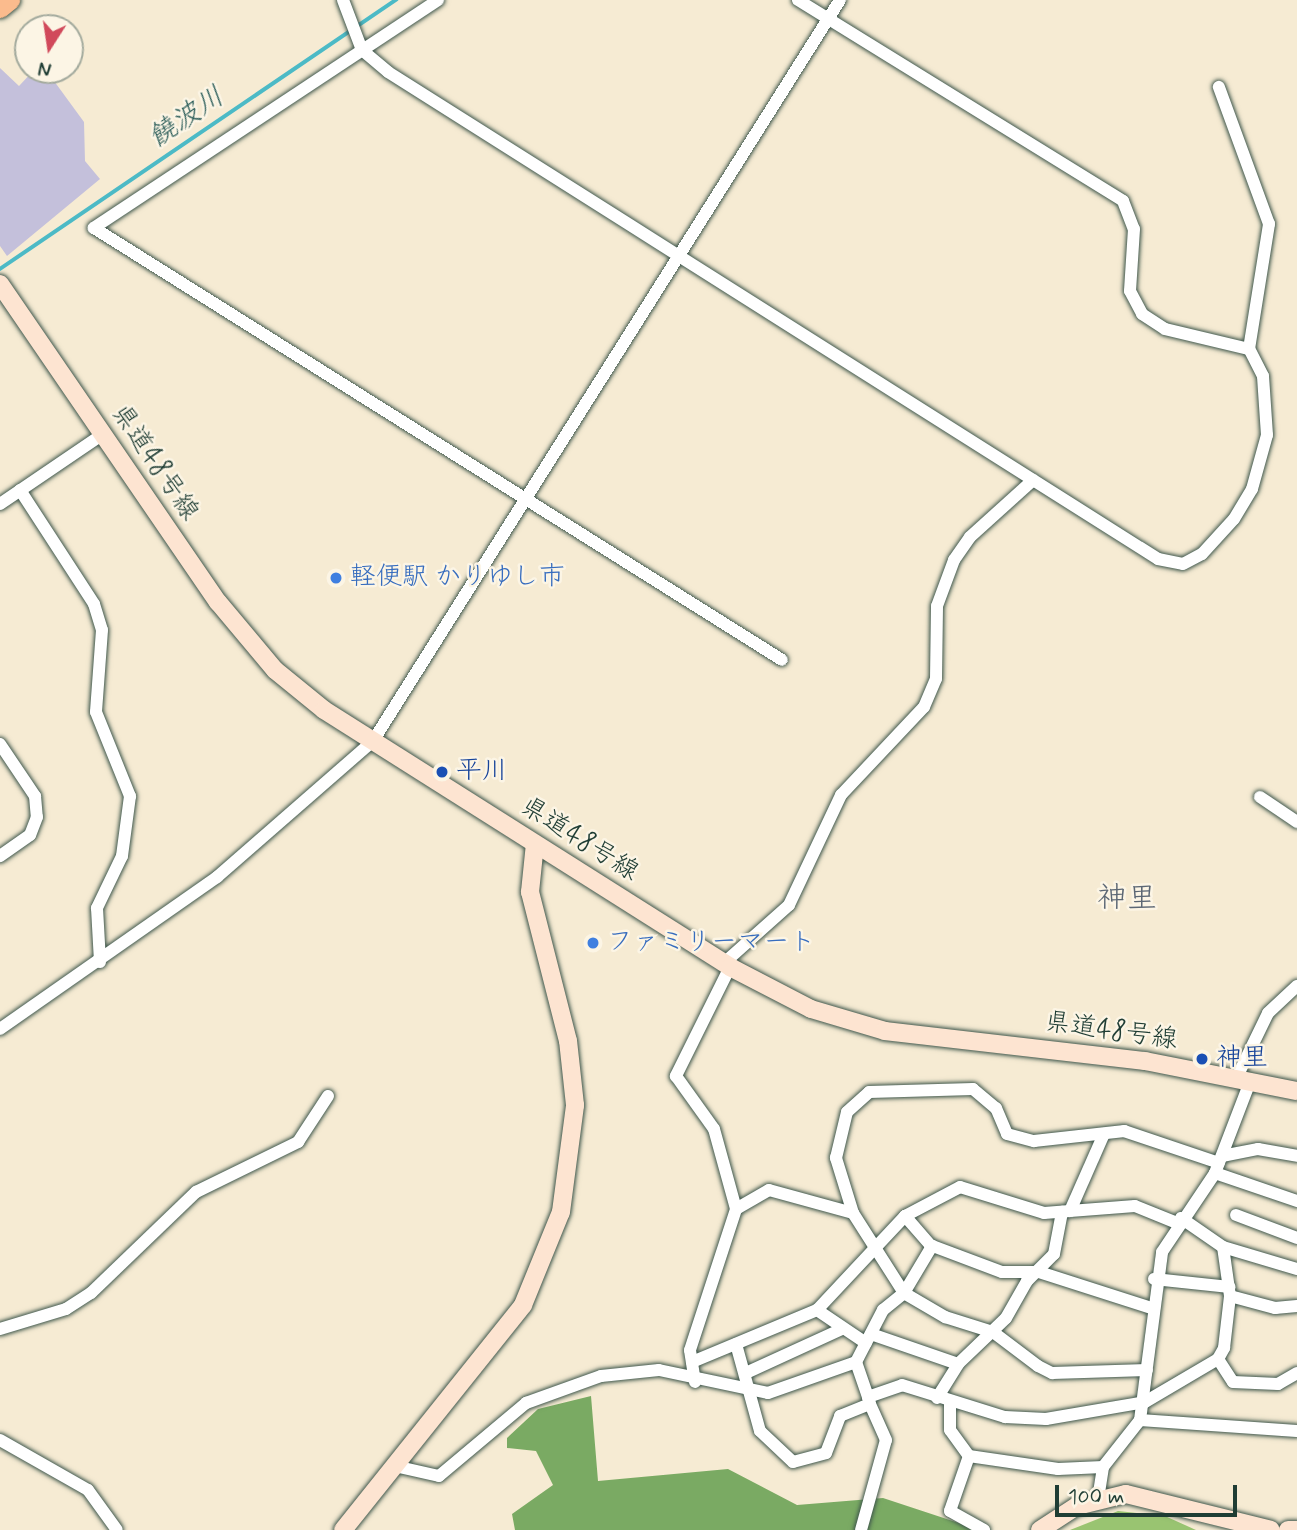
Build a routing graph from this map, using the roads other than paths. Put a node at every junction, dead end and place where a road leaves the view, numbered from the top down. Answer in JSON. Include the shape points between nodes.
{"nodes":[{"id":1,"x":10,"y":0,"type":"edge"},
{"id":2,"x":343,"y":0,"type":"edge"},
{"id":3,"x":438,"y":0,"type":"edge"},
{"id":4,"x":798,"y":0,"type":"edge"},
{"id":5,"x":840,"y":0,"type":"edge"},
{"id":6,"x":0,"y":8,"type":"edge"},
{"id":7,"x":828,"y":19,"type":"junction"},
{"id":8,"x":362,"y":50,"type":"junction"},
{"id":9,"x":1219,"y":87,"type":"dead end"},
{"id":10,"x":677,"y":258,"type":"junction"},
{"id":11,"x":0,"y":284,"type":"edge"},
{"id":12,"x":1250,"y":349,"type":"junction"},
{"id":13,"x":103,"y":434,"type":"junction"},
{"id":14,"x":1033,"y":480,"type":"junction"},
{"id":15,"x":20,"y":490,"type":"junction"},
{"id":16,"x":527,"y":495,"type":"junction"},
{"id":17,"x":0,"y":504,"type":"edge"},
{"id":18,"x":782,"y":660,"type":"dead end"},
{"id":19,"x":373,"y":741,"type":"junction"},
{"id":20,"x":0,"y":744,"type":"edge"},
{"id":21,"x":1260,"y":797,"type":"dead end"},
{"id":22,"x":1297,"y":822,"type":"edge"},
{"id":23,"x":535,"y":844,"type":"junction"},
{"id":24,"x":0,"y":856,"type":"edge"},
{"id":25,"x":100,"y":962,"type":"junction"},
{"id":26,"x":727,"y":965,"type":"junction"},
{"id":27,"x":1297,"y":986,"type":"edge"},
{"id":28,"x":0,"y":1030,"type":"edge"},
{"id":29,"x":1243,"y":1080,"type":"junction"},
{"id":30,"x":1297,"y":1091,"type":"edge"},
{"id":31,"x":328,"y":1096,"type":"dead end"},
{"id":32,"x":1104,"y":1134,"type":"junction"},
{"id":33,"x":1297,"y":1156,"type":"edge"},
{"id":34,"x":1219,"y":1164,"type":"junction"},
{"id":35,"x":1297,"y":1201,"type":"edge"},
{"id":36,"x":736,"y":1209,"type":"junction"},
{"id":37,"x":1066,"y":1212,"type":"junction"},
{"id":38,"x":853,"y":1213,"type":"junction"},
{"id":39,"x":1236,"y":1214,"type":"dead end"},
{"id":40,"x":905,"y":1216,"type":"junction"},
{"id":41,"x":1179,"y":1220,"type":"junction"},
{"id":42,"x":1297,"y":1238,"type":"edge"},
{"id":43,"x":873,"y":1243,"type":"junction"},
{"id":44,"x":932,"y":1246,"type":"junction"},
{"id":45,"x":1223,"y":1247,"type":"junction"},
{"id":46,"x":1297,"y":1269,"type":"edge"},
{"id":47,"x":1038,"y":1272,"type":"junction"},
{"id":48,"x":1154,"y":1279,"type":"junction"},
{"id":49,"x":1230,"y":1291,"type":"junction"},
{"id":50,"x":904,"y":1293,"type":"junction"},
{"id":51,"x":1297,"y":1306,"type":"edge"},
{"id":52,"x":1151,"y":1308,"type":"junction"},
{"id":53,"x":817,"y":1310,"type":"junction"},
{"id":54,"x":0,"y":1329,"type":"edge"},
{"id":55,"x":842,"y":1329,"type":"junction"},
{"id":56,"x":993,"y":1332,"type":"junction"},
{"id":57,"x":868,"y":1338,"type":"junction"},
{"id":58,"x":736,"y":1344,"type":"junction"},
{"id":59,"x":1218,"y":1359,"type":"junction"},
{"id":60,"x":692,"y":1362,"type":"junction"},
{"id":61,"x":856,"y":1362,"type":"junction"},
{"id":62,"x":958,"y":1364,"type":"junction"},
{"id":63,"x":1147,"y":1370,"type":"junction"},
{"id":64,"x":747,"y":1372,"type":"junction"},
{"id":65,"x":1297,"y":1373,"type":"edge"},
{"id":66,"x":695,"y":1382,"type":"junction"},
{"id":67,"x":753,"y":1391,"type":"junction"},
{"id":68,"x":869,"y":1400,"type":"junction"},
{"id":69,"x":944,"y":1400,"type":"junction"},
{"id":70,"x":1145,"y":1402,"type":"junction"},
{"id":71,"x":1140,"y":1420,"type":"junction"},
{"id":72,"x":1297,"y":1431,"type":"edge"},
{"id":73,"x":0,"y":1440,"type":"edge"},
{"id":74,"x":969,"y":1456,"type":"junction"},
{"id":75,"x":1103,"y":1466,"type":"junction"},
{"id":76,"x":399,"y":1467,"type":"junction"},
{"id":77,"x":1098,"y":1499,"type":"junction"},
{"id":78,"x":1242,"y":1528,"type":"edge"},
{"id":79,"x":117,"y":1530,"type":"edge"},
{"id":80,"x":343,"y":1530,"type":"edge"},
{"id":81,"x":861,"y":1530,"type":"edge"},
{"id":82,"x":984,"y":1530,"type":"edge"},
{"id":83,"x":1040,"y":1530,"type":"edge"},
{"id":84,"x":1271,"y":1530,"type":"edge"},
{"id":85,"x":1288,"y":1530,"type":"edge"},
{"id":86,"x":1297,"y":1530,"type":"edge"}],
"edges":[{"from":1,"to":6,"type":"main road"},
{"from":2,"to":8,"type":"street"},
{"from":3,"to":8,"type":"street"},
{"from":4,"to":7,"type":"street"},
{"from":5,"to":7,"type":"street"},
{"from":7,"to":10,"type":"street"},
{"from":7,"to":12,"type":"street","via":[[1123,201],[1134,229],[1130,291],[1142,314],[1165,330]]},
{"from":8,"to":10,"type":"street"},
{"from":8,"to":16,"type":"street","via":[[94,228]]},
{"from":9,"to":12,"type":"street","via":[[1269,224]]},
{"from":10,"to":14,"type":"street"},
{"from":10,"to":16,"type":"street"},
{"from":11,"to":13,"type":"main road","name":"県道48号線"},
{"from":12,"to":14,"type":"street","via":[[1263,376],[1267,435],[1252,489],[1202,554],[1182,565],[1158,559]]},
{"from":13,"to":15,"type":"street"},
{"from":13,"to":19,"type":"main road","name":"県道48号線","via":[[259,654],[306,697]]},
{"from":14,"to":26,"type":"street","via":[[970,537],[954,560],[937,606],[936,679],[924,707],[841,795],[789,905]]},
{"from":15,"to":17,"type":"street"},
{"from":15,"to":25,"type":"street","via":[[94,604],[102,630],[96,712],[130,796],[122,856],[97,908]]},
{"from":16,"to":18,"type":"street"},
{"from":16,"to":19,"type":"street"},
{"from":19,"to":23,"type":"main road","name":"県道48号線"},
{"from":19,"to":25,"type":"street","via":[[217,877]]},
{"from":20,"to":24,"type":"street","via":[[35,796],[37,817],[30,835]]},
{"from":21,"to":22,"type":"street"},
{"from":23,"to":26,"type":"main road","name":"県道48号線"},
{"from":23,"to":76,"type":"main road","via":[[530,892],[568,1041],[575,1105],[561,1212],[523,1304]]},
{"from":25,"to":28,"type":"street"},
{"from":26,"to":29,"type":"main road","name":"県道48号線","via":[[811,1009],[892,1033],[1125,1058]]},
{"from":26,"to":36,"type":"street","via":[[676,1076],[714,1129]]},
{"from":27,"to":29,"type":"street","via":[[1268,1013]]},
{"from":29,"to":30,"type":"main road","name":"県道48号線"},
{"from":29,"to":34,"type":"street"},
{"from":31,"to":54,"type":"street","via":[[298,1142],[196,1192],[91,1293],[66,1309]]},
{"from":32,"to":34,"type":"street","via":[[1124,1131]]},
{"from":32,"to":37,"type":"street"},
{"from":32,"to":38,"type":"street","via":[[1034,1141],[1007,1134],[992,1102],[973,1089],[869,1092],[847,1112],[836,1158]]},
{"from":33,"to":34,"type":"street","via":[[1258,1149]]},
{"from":34,"to":35,"type":"street"},
{"from":34,"to":41,"type":"street"},
{"from":36,"to":38,"type":"street","via":[[769,1190]]},
{"from":36,"to":60,"type":"street","via":[[701,1310]]},
{"from":37,"to":40,"type":"street","via":[[1006,1206],[960,1187]]},
{"from":37,"to":41,"type":"street","via":[[1135,1206]]},
{"from":37,"to":47,"type":"street","via":[[1054,1254]]},
{"from":38,"to":43,"type":"street"},
{"from":39,"to":42,"type":"street"},
{"from":40,"to":43,"type":"street"},
{"from":40,"to":44,"type":"street"},
{"from":41,"to":45,"type":"street"},
{"from":41,"to":48,"type":"street"},
{"from":43,"to":50,"type":"street"},
{"from":43,"to":53,"type":"street"},
{"from":44,"to":47,"type":"street","via":[[1002,1272]]},
{"from":44,"to":50,"type":"street"},
{"from":45,"to":46,"type":"street"},
{"from":45,"to":49,"type":"street"},
{"from":47,"to":52,"type":"street"},
{"from":47,"to":56,"type":"street"},
{"from":48,"to":49,"type":"street"},
{"from":48,"to":52,"type":"street"},
{"from":49,"to":51,"type":"street","via":[[1275,1308]]},
{"from":49,"to":59,"type":"street"},
{"from":50,"to":56,"type":"street","via":[[945,1317]]},
{"from":50,"to":57,"type":"street","via":[[883,1310]]},
{"from":52,"to":63,"type":"street"},
{"from":53,"to":55,"type":"street"},
{"from":53,"to":58,"type":"street"},
{"from":55,"to":57,"type":"street"},
{"from":55,"to":64,"type":"street"},
{"from":56,"to":62,"type":"street"},
{"from":56,"to":63,"type":"street","via":[[1052,1373]]},
{"from":57,"to":61,"type":"street"},
{"from":57,"to":62,"type":"street"},
{"from":58,"to":60,"type":"street"},
{"from":58,"to":64,"type":"street"},
{"from":59,"to":65,"type":"street","via":[[1233,1382],[1279,1384]]},
{"from":59,"to":70,"type":"street"},
{"from":60,"to":66,"type":"street"},
{"from":61,"to":67,"type":"street","via":[[798,1385]]},
{"from":61,"to":68,"type":"street"},
{"from":62,"to":69,"type":"street"},
{"from":63,"to":70,"type":"street"},
{"from":64,"to":67,"type":"street"},
{"from":66,"to":67,"type":"street"},
{"from":66,"to":76,"type":"street","via":[[659,1370],[601,1377],[526,1403],[439,1476]]},
{"from":67,"to":68,"type":"street","via":[[761,1431],[793,1462],[826,1453],[839,1416]]},
{"from":68,"to":69,"type":"street","via":[[902,1385]]},
{"from":68,"to":81,"type":"street","via":[[886,1440]]},
{"from":69,"to":70,"type":"street","via":[[1005,1417],[1046,1419]]},
{"from":69,"to":74,"type":"street","via":[[950,1430]]},
{"from":70,"to":71,"type":"street"},
{"from":71,"to":72,"type":"street"},
{"from":71,"to":75,"type":"street"},
{"from":73,"to":79,"type":"street","via":[[88,1490]]},
{"from":74,"to":75,"type":"street","via":[[1058,1469]]},
{"from":74,"to":82,"type":"street","via":[[950,1511]]},
{"from":75,"to":77,"type":"street"},
{"from":76,"to":80,"type":"main road"},
{"from":77,"to":78,"type":"main road","via":[[1154,1498]]},
{"from":77,"to":83,"type":"main road"},
{"from":78,"to":84,"type":"main road"},
{"from":85,"to":86,"type":"main road"}]}
